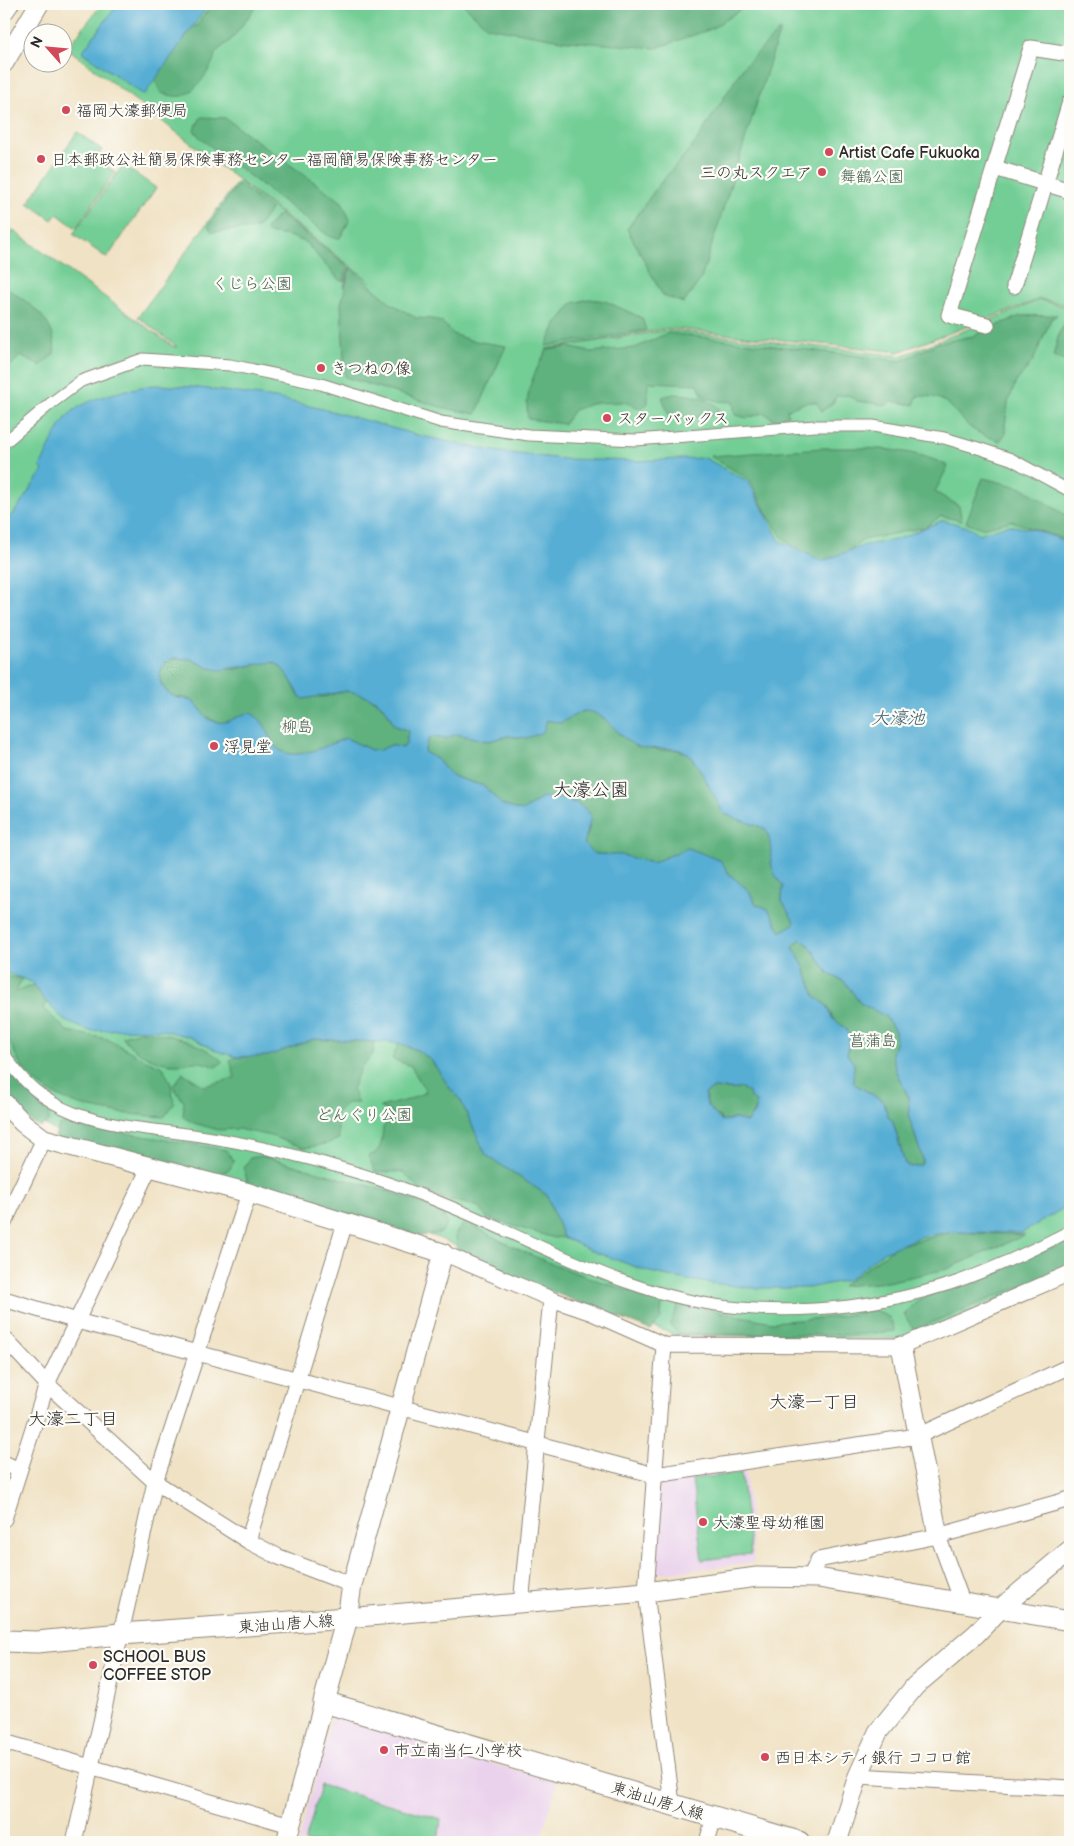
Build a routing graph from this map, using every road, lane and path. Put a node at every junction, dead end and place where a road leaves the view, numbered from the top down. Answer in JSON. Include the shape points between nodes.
{"nodes":[{"id":1,"x":8,"y":4,"type":"edge"},
{"id":2,"x":39,"y":4,"type":"edge"},
{"id":3,"x":4,"y":11,"type":"edge"},
{"id":4,"x":1070,"y":54,"type":"edge"},
{"id":5,"x":4,"y":63,"type":"edge"},
{"id":6,"x":1070,"y":102,"type":"edge"},
{"id":7,"x":995,"y":168,"type":"junction"},
{"id":8,"x":1046,"y":184,"type":"junction"},
{"id":9,"x":1070,"y":191,"type":"edge"},
{"id":10,"x":1014,"y":286,"type":"dead end"},
{"id":11,"x":987,"y":325,"type":"dead end"},
{"id":12,"x":4,"y":443,"type":"edge"},
{"id":13,"x":1070,"y":491,"type":"edge"},
{"id":14,"x":4,"y":1053,"type":"edge"},
{"id":15,"x":4,"y":1104,"type":"edge"},
{"id":16,"x":44,"y":1139,"type":"junction"},
{"id":17,"x":148,"y":1168,"type":"junction"},
{"id":18,"x":250,"y":1193,"type":"junction"},
{"id":19,"x":4,"y":1222,"type":"edge"},
{"id":20,"x":345,"y":1223,"type":"junction"},
{"id":21,"x":1070,"y":1231,"type":"edge"},
{"id":22,"x":443,"y":1253,"type":"junction"},
{"id":23,"x":1070,"y":1273,"type":"edge"},
{"id":24,"x":4,"y":1298,"type":"edge"},
{"id":25,"x":551,"y":1298,"type":"junction"},
{"id":26,"x":77,"y":1321,"type":"junction"},
{"id":27,"x":4,"y":1338,"type":"edge"},
{"id":28,"x":664,"y":1345,"type":"junction"},
{"id":29,"x":900,"y":1346,"type":"junction"},
{"id":30,"x":198,"y":1352,"type":"junction"},
{"id":31,"x":1070,"y":1366,"type":"edge"},
{"id":32,"x":297,"y":1380,"type":"junction"},
{"id":33,"x":47,"y":1384,"type":"junction"},
{"id":34,"x":402,"y":1408,"type":"junction"},
{"id":35,"x":918,"y":1436,"type":"junction"},
{"id":36,"x":537,"y":1444,"type":"junction"},
{"id":37,"x":4,"y":1463,"type":"edge"},
{"id":38,"x":19,"y":1470,"type":"junction"},
{"id":39,"x":655,"y":1475,"type":"junction"},
{"id":40,"x":154,"y":1482,"type":"junction"},
{"id":41,"x":1070,"y":1499,"type":"edge"},
{"id":42,"x":4,"y":1518,"type":"edge"},
{"id":43,"x":938,"y":1536,"type":"junction"},
{"id":44,"x":248,"y":1541,"type":"junction"},
{"id":45,"x":1070,"y":1550,"type":"edge"},
{"id":46,"x":810,"y":1578,"type":"junction"},
{"id":47,"x":352,"y":1585,"type":"junction"},
{"id":48,"x":646,"y":1592,"type":"junction"},
{"id":49,"x":521,"y":1604,"type":"junction"},
{"id":50,"x":962,"y":1604,"type":"junction"},
{"id":51,"x":1001,"y":1608,"type":"junction"},
{"id":52,"x":347,"y":1618,"type":"junction"},
{"id":53,"x":1070,"y":1621,"type":"edge"},
{"id":54,"x":121,"y":1634,"type":"junction"},
{"id":55,"x":4,"y":1641,"type":"edge"},
{"id":56,"x":324,"y":1702,"type":"junction"},
{"id":57,"x":4,"y":1742,"type":"edge"},
{"id":58,"x":90,"y":1768,"type":"junction"},
{"id":59,"x":858,"y":1776,"type":"junction"},
{"id":60,"x":1070,"y":1788,"type":"edge"},
{"id":61,"x":672,"y":1804,"type":"junction"},
{"id":62,"x":714,"y":1817,"type":"junction"},
{"id":63,"x":288,"y":1834,"type":"edge"},
{"id":64,"x":74,"y":1842,"type":"edge"},
{"id":65,"x":707,"y":1842,"type":"edge"},
{"id":66,"x":799,"y":1842,"type":"edge"},
{"id":67,"x":837,"y":1842,"type":"edge"}],
"edges":[{"from":1,"to":3,"type":"street"},
{"from":2,"to":5,"type":"street"},
{"from":4,"to":7,"type":"street","via":[[1031,48]]},
{"from":6,"to":8,"type":"street"},
{"from":7,"to":8,"type":"street"},
{"from":7,"to":11,"type":"street","via":[[949,315]]},
{"from":8,"to":9,"type":"street"},
{"from":8,"to":10,"type":"street"},
{"from":12,"to":13,"type":"street","via":[[80,382],[143,360],[160,360],[230,365],[321,384],[441,422],[529,435],[636,440],[814,426],[873,426],[944,438],[978,448],[1011,460]]},
{"from":14,"to":21,"type":"street","via":[[27,1082],[65,1111],[100,1123],[272,1150],[384,1181],[469,1214],[581,1266],[635,1286],[698,1302],[780,1310],[894,1299],[950,1284],[1015,1259]]},
{"from":15,"to":16,"type":"street"},
{"from":16,"to":17,"type":"street"},
{"from":16,"to":19,"type":"street"},
{"from":17,"to":18,"type":"street"},
{"from":17,"to":26,"type":"street"},
{"from":18,"to":20,"type":"street"},
{"from":18,"to":30,"type":"street"},
{"from":20,"to":22,"type":"street"},
{"from":20,"to":32,"type":"street"},
{"from":22,"to":25,"type":"street"},
{"from":22,"to":34,"type":"street"},
{"from":23,"to":29,"type":"street"},
{"from":24,"to":26,"type":"street"},
{"from":25,"to":28,"type":"street"},
{"from":25,"to":36,"type":"street"},
{"from":26,"to":30,"type":"street"},
{"from":26,"to":33,"type":"street"},
{"from":27,"to":33,"type":"street"},
{"from":28,"to":29,"type":"street"},
{"from":28,"to":39,"type":"street"},
{"from":29,"to":35,"type":"street"},
{"from":30,"to":32,"type":"street"},
{"from":30,"to":40,"type":"street"},
{"from":31,"to":35,"type":"street"},
{"from":32,"to":34,"type":"street"},
{"from":32,"to":44,"type":"street"},
{"from":33,"to":38,"type":"street"},
{"from":33,"to":40,"type":"street"},
{"from":34,"to":36,"type":"street"},
{"from":34,"to":47,"type":"street"},
{"from":35,"to":39,"type":"street"},
{"from":35,"to":43,"type":"street"},
{"from":36,"to":39,"type":"street"},
{"from":36,"to":49,"type":"street"},
{"from":37,"to":38,"type":"street"},
{"from":38,"to":42,"type":"street"},
{"from":39,"to":48,"type":"street"},
{"from":40,"to":44,"type":"street"},
{"from":40,"to":54,"type":"street"},
{"from":41,"to":43,"type":"street"},
{"from":43,"to":46,"type":"street","via":[[818,1560]]},
{"from":43,"to":50,"type":"street"},
{"from":44,"to":47,"type":"street","via":[[279,1557]]},
{"from":45,"to":51,"type":"street"},
{"from":46,"to":48,"type":"street","via":[[757,1577]]},
{"from":46,"to":50,"type":"street"},
{"from":47,"to":52,"type":"street"},
{"from":48,"to":49,"type":"street"},
{"from":48,"to":61,"type":"street"},
{"from":49,"to":52,"type":"street"},
{"from":50,"to":51,"type":"street"},
{"from":51,"to":53,"type":"street"},
{"from":51,"to":59,"type":"street","via":[[915,1686],[878,1732]]},
{"from":52,"to":54,"type":"main road","name":"東油山唐人線"},
{"from":52,"to":56,"type":"main road","name":"東油山唐人線"},
{"from":54,"to":55,"type":"main road","name":"東油山唐人線","via":[[37,1642]]},
{"from":54,"to":58,"type":"street"},
{"from":56,"to":61,"type":"main road","name":"東油山唐人線"},
{"from":56,"to":63,"type":"street"},
{"from":57,"to":58,"type":"street"},
{"from":58,"to":63,"type":"street"},
{"from":58,"to":64,"type":"street"},
{"from":59,"to":60,"type":"street"},
{"from":59,"to":67,"type":"street"},
{"from":61,"to":62,"type":"main road","name":"東油山唐人線"},
{"from":62,"to":65,"type":"street"},
{"from":62,"to":66,"type":"main road","name":"東油山唐人線"}]}
